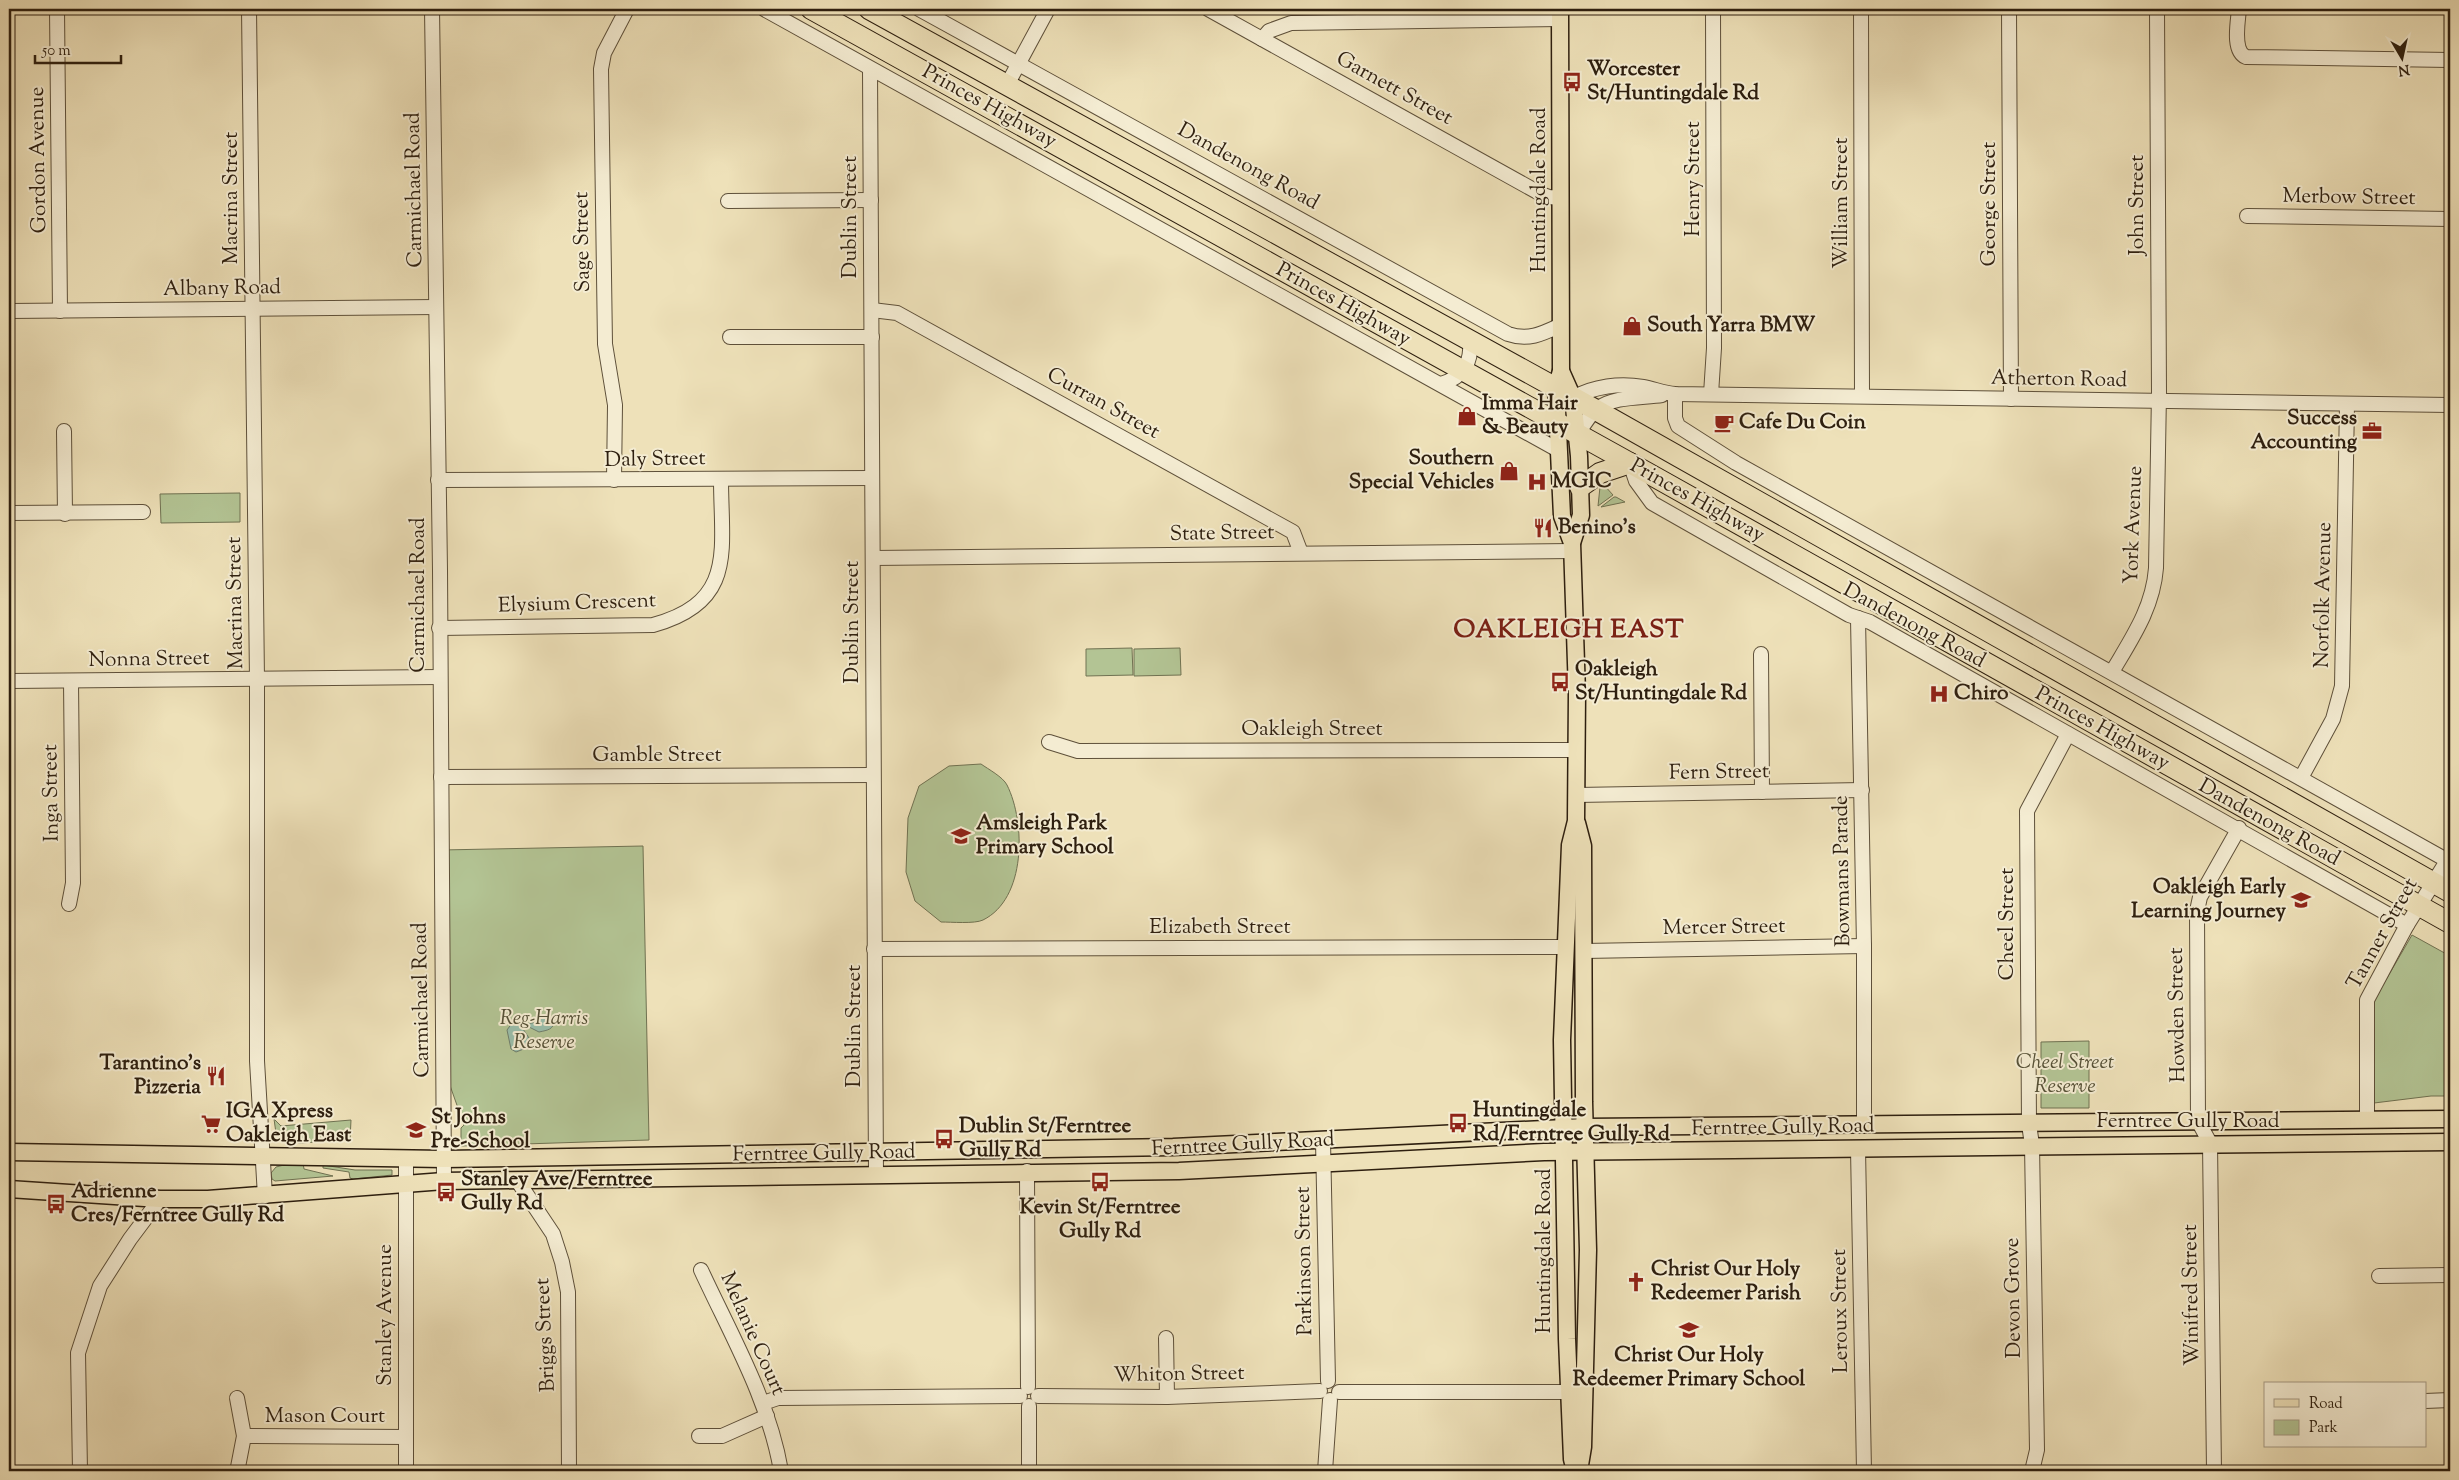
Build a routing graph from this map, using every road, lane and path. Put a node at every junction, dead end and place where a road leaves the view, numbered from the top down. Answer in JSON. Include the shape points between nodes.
{"nodes":[{"id":1,"x":57,"y":9,"type":"edge"},
{"id":2,"x":249,"y":9,"type":"edge"},
{"id":3,"x":432,"y":9,"type":"edge"},
{"id":4,"x":627,"y":9,"type":"edge"},
{"id":5,"x":764,"y":9,"type":"edge"},
{"id":6,"x":811,"y":9,"type":"edge"},
{"id":7,"x":869,"y":9,"type":"edge"},
{"id":8,"x":919,"y":9,"type":"edge"},
{"id":9,"x":1048,"y":9,"type":"edge"},
{"id":10,"x":1208,"y":9,"type":"edge"},
{"id":11,"x":1713,"y":9,"type":"edge"},
{"id":12,"x":1861,"y":9,"type":"edge"},
{"id":13,"x":2009,"y":9,"type":"edge"},
{"id":14,"x":2157,"y":9,"type":"edge"},
{"id":15,"x":2239,"y":9,"type":"edge"},
{"id":16,"x":1560,"y":14,"type":"edge"},
{"id":17,"x":1262,"y":39,"type":"junction"},
{"id":18,"x":2450,"y":60,"type":"edge"},
{"id":19,"x":1018,"y":63,"type":"junction"},
{"id":20,"x":870,"y":69,"type":"junction"},
{"id":21,"x":1007,"y":85,"type":"junction"},
{"id":22,"x":1086,"y":161,"type":"junction"},
{"id":23,"x":1073,"y":181,"type":"junction"},
{"id":24,"x":1561,"y":198,"type":"junction"},
{"id":25,"x":871,"y":200,"type":"junction"},
{"id":26,"x":728,"y":201,"type":"dead end"},
{"id":27,"x":2247,"y":216,"type":"dead end"},
{"id":28,"x":2450,"y":219,"type":"edge"},
{"id":29,"x":436,"y":307,"type":"junction"},
{"id":30,"x":252,"y":308,"type":"junction"},
{"id":31,"x":872,"y":310,"type":"junction"},
{"id":32,"x":9,"y":311,"type":"edge"},
{"id":33,"x":60,"y":311,"type":"junction"},
{"id":34,"x":1561,"y":325,"type":"junction"},
{"id":35,"x":730,"y":337,"type":"dead end"},
{"id":36,"x":872,"y":337,"type":"junction"},
{"id":37,"x":1470,"y":340,"type":"junction"},
{"id":38,"x":1463,"y":372,"type":"junction"},
{"id":39,"x":1441,"y":384,"type":"junction"},
{"id":40,"x":1563,"y":386,"type":"junction"},
{"id":41,"x":1671,"y":394,"type":"junction"},
{"id":42,"x":1715,"y":394,"type":"junction"},
{"id":43,"x":1862,"y":396,"type":"junction"},
{"id":44,"x":2011,"y":399,"type":"junction"},
{"id":45,"x":2158,"y":401,"type":"junction"},
{"id":46,"x":2347,"y":404,"type":"junction"},
{"id":47,"x":2450,"y":405,"type":"edge"},
{"id":48,"x":1596,"y":410,"type":"junction"},
{"id":49,"x":1557,"y":423,"type":"junction"},
{"id":50,"x":64,"y":431,"type":"dead end"},
{"id":51,"x":1578,"y":434,"type":"junction"},
{"id":52,"x":1558,"y":450,"type":"junction"},
{"id":53,"x":1630,"y":463,"type":"junction"},
{"id":54,"x":1736,"y":463,"type":"junction"},
{"id":55,"x":1701,"y":469,"type":"junction"},
{"id":56,"x":872,"y":478,"type":"junction"},
{"id":57,"x":721,"y":479,"type":"junction"},
{"id":58,"x":438,"y":480,"type":"junction"},
{"id":59,"x":614,"y":480,"type":"junction"},
{"id":60,"x":1580,"y":487,"type":"junction"},
{"id":61,"x":143,"y":512,"type":"dead end"},
{"id":62,"x":9,"y":513,"type":"edge"},
{"id":63,"x":65,"y":514,"type":"junction"},
{"id":64,"x":1572,"y":547,"type":"junction"},
{"id":65,"x":1301,"y":553,"type":"junction"},
{"id":66,"x":873,"y":558,"type":"junction"},
{"id":67,"x":1858,"y":618,"type":"junction"},
{"id":68,"x":439,"y":628,"type":"junction"},
{"id":69,"x":1761,"y":654,"type":"dead end"},
{"id":70,"x":2112,"y":672,"type":"junction"},
{"id":71,"x":440,"y":677,"type":"junction"},
{"id":72,"x":257,"y":679,"type":"junction"},
{"id":73,"x":9,"y":681,"type":"edge"},
{"id":74,"x":71,"y":681,"type":"junction"},
{"id":75,"x":2068,"y":734,"type":"junction"},
{"id":76,"x":1049,"y":742,"type":"dead end"},
{"id":77,"x":1577,"y":750,"type":"junction"},
{"id":78,"x":874,"y":775,"type":"junction"},
{"id":79,"x":441,"y":777,"type":"junction"},
{"id":80,"x":2301,"y":778,"type":"junction"},
{"id":81,"x":1862,"y":790,"type":"junction"},
{"id":82,"x":1762,"y":792,"type":"junction"},
{"id":83,"x":1577,"y":795,"type":"junction"},
{"id":84,"x":1576,"y":821,"type":"junction"},
{"id":85,"x":2239,"y":828,"type":"junction"},
{"id":86,"x":2449,"y":862,"type":"edge"},
{"id":87,"x":2442,"y":888,"type":"edge"},
{"id":88,"x":69,"y":904,"type":"dead end"},
{"id":89,"x":2418,"y":906,"type":"junction"},
{"id":90,"x":2450,"y":923,"type":"edge"},
{"id":91,"x":2407,"y":925,"type":"junction"},
{"id":92,"x":1864,"y":946,"type":"junction"},
{"id":93,"x":1565,"y":948,"type":"junction"},
{"id":94,"x":874,"y":950,"type":"junction"},
{"id":95,"x":1584,"y":951,"type":"junction"},
{"id":96,"x":2450,"y":1119,"type":"edge"},
{"id":97,"x":2367,"y":1120,"type":"junction"},
{"id":98,"x":2198,"y":1121,"type":"junction"},
{"id":99,"x":1864,"y":1123,"type":"junction"},
{"id":100,"x":2029,"y":1124,"type":"junction"},
{"id":101,"x":1585,"y":1127,"type":"junction"},
{"id":102,"x":1564,"y":1128,"type":"junction"},
{"id":103,"x":1323,"y":1140,"type":"junction"},
{"id":104,"x":2450,"y":1142,"type":"edge"},
{"id":105,"x":2210,"y":1144,"type":"junction"},
{"id":106,"x":2032,"y":1145,"type":"junction"},
{"id":107,"x":1858,"y":1149,"type":"junction"},
{"id":108,"x":1586,"y":1151,"type":"junction"},
{"id":109,"x":9,"y":1152,"type":"edge"},
{"id":110,"x":874,"y":1152,"type":"junction"},
{"id":111,"x":1565,"y":1152,"type":"junction"},
{"id":112,"x":262,"y":1156,"type":"junction"},
{"id":113,"x":406,"y":1158,"type":"junction"},
{"id":114,"x":444,"y":1159,"type":"junction"},
{"id":115,"x":1323,"y":1164,"type":"junction"},
{"id":116,"x":1027,"y":1171,"type":"junction"},
{"id":117,"x":876,"y":1174,"type":"junction"},
{"id":118,"x":517,"y":1180,"type":"junction"},
{"id":119,"x":444,"y":1181,"type":"junction"},
{"id":120,"x":406,"y":1183,"type":"junction"},
{"id":121,"x":9,"y":1189,"type":"edge"},
{"id":122,"x":265,"y":1196,"type":"junction"},
{"id":123,"x":160,"y":1199,"type":"junction"},
{"id":124,"x":701,"y":1270,"type":"dead end"},
{"id":125,"x":2379,"y":1276,"type":"dead end"},
{"id":126,"x":2450,"y":1276,"type":"edge"},
{"id":127,"x":1166,"y":1338,"type":"dead end"},
{"id":128,"x":1329,"y":1391,"type":"junction"},
{"id":129,"x":1577,"y":1392,"type":"junction"},
{"id":130,"x":1029,"y":1396,"type":"junction"},
{"id":131,"x":1167,"y":1397,"type":"junction"},
{"id":132,"x":237,"y":1398,"type":"dead end"},
{"id":133,"x":2450,"y":1400,"type":"edge"},
{"id":134,"x":2426,"y":1401,"type":"edge"},
{"id":135,"x":765,"y":1409,"type":"junction"},
{"id":136,"x":244,"y":1436,"type":"junction"},
{"id":137,"x":700,"y":1436,"type":"dead end"},
{"id":138,"x":406,"y":1437,"type":"junction"},
{"id":139,"x":238,"y":1467,"type":"dead end"},
{"id":140,"x":80,"y":1471,"type":"edge"},
{"id":141,"x":406,"y":1471,"type":"edge"},
{"id":142,"x":570,"y":1471,"type":"edge"},
{"id":143,"x":781,"y":1471,"type":"edge"},
{"id":144,"x":1029,"y":1471,"type":"edge"},
{"id":145,"x":1325,"y":1471,"type":"edge"},
{"id":146,"x":1575,"y":1471,"type":"edge"},
{"id":147,"x":1579,"y":1471,"type":"edge"},
{"id":148,"x":1864,"y":1471,"type":"edge"},
{"id":149,"x":2032,"y":1471,"type":"edge"},
{"id":150,"x":2214,"y":1471,"type":"edge"}],
"edges":[{"from":1,"to":33,"type":"street","name":"Gordon Avenue"},
{"from":2,"to":30,"type":"street","name":"Macrina Street"},
{"from":3,"to":29,"type":"street","name":"Carmichael Road"},
{"from":4,"to":59,"type":"street","name":"Sage Street","via":[[604,52],[602,69],[605,344],[615,406]]},
{"from":5,"to":20,"type":"street"},
{"from":6,"to":22,"type":"highway","name":"Princes Highway"},
{"from":7,"to":21,"type":"highway","name":"Princes Highway"},
{"from":8,"to":19,"type":"street","name":"Dandenong Road"},
{"from":9,"to":19,"type":"street"},
{"from":10,"to":17,"type":"street","name":"Garnett Street"},
{"from":11,"to":42,"type":"street","name":"Henry Street"},
{"from":12,"to":43,"type":"street","name":"William Street"},
{"from":13,"to":44,"type":"street","name":"George Street"},
{"from":14,"to":45,"type":"street","name":"John Street"},
{"from":15,"to":18,"type":"street","via":[[2238,48],[2246,57]]},
{"from":16,"to":17,"type":"street","via":[[1291,23],[1269,31]]},
{"from":16,"to":24,"type":"main road","name":"Huntingdale Road"},
{"from":17,"to":24,"type":"street","name":"Garnett Street","via":[[1541,194]]},
{"from":19,"to":21,"type":"street"},
{"from":19,"to":34,"type":"street","name":"Dandenong Road","via":[[1508,334],[1532,337]]},
{"from":20,"to":23,"type":"street"},
{"from":20,"to":25,"type":"street","name":"Dublin Street"},
{"from":21,"to":37,"type":"highway","name":"Princes Highway"},
{"from":22,"to":23,"type":"street"},
{"from":22,"to":38,"type":"highway","name":"Princes Highway"},
{"from":23,"to":39,"type":"street"},
{"from":24,"to":34,"type":"main road","name":"Huntingdale Road"},
{"from":25,"to":26,"type":"street"},
{"from":25,"to":31,"type":"street","name":"Dublin Street"},
{"from":27,"to":28,"type":"street","name":"Merbow Street"},
{"from":29,"to":30,"type":"street","name":"Albany Road"},
{"from":29,"to":58,"type":"street","name":"Carmichael Road"},
{"from":30,"to":33,"type":"street","name":"Albany Road"},
{"from":30,"to":72,"type":"street","name":"Macrina Street"},
{"from":31,"to":36,"type":"street","name":"Dublin Street"},
{"from":31,"to":65,"type":"street","name":"Curran Street","via":[[898,313],[1293,532]]},
{"from":32,"to":33,"type":"street","name":"Albany Road"},
{"from":34,"to":40,"type":"main road","name":"Huntingdale Road"},
{"from":35,"to":36,"type":"street"},
{"from":36,"to":56,"type":"street","name":"Dublin Street"},
{"from":37,"to":38,"type":"street","via":[[1470,356]]},
{"from":37,"to":40,"type":"highway","name":"Princes Highway"},
{"from":38,"to":39,"type":"street","via":[[1456,379]]},
{"from":38,"to":49,"type":"highway","name":"Princes Highway"},
{"from":39,"to":52,"type":"street"},
{"from":40,"to":41,"type":"street","name":"Atherton Road","via":[[1595,389],[1643,387]]},
{"from":40,"to":48,"type":"highway","name":"Princes Highway"},
{"from":40,"to":49,"type":"main road","name":"Huntingdale Road"},
{"from":40,"to":51,"type":"main road","name":"Huntingdale Road"},
{"from":41,"to":42,"type":"street","name":"Atherton Road"},
{"from":41,"to":48,"type":"street","name":"Atherton Road","via":[[1621,400]]},
{"from":41,"to":54,"type":"street","via":[[1678,426]]},
{"from":42,"to":43,"type":"street","name":"Atherton Road"},
{"from":43,"to":44,"type":"street","name":"Atherton Road"},
{"from":44,"to":45,"type":"street","name":"Atherton Road"},
{"from":45,"to":46,"type":"street","name":"Atherton Road"},
{"from":45,"to":70,"type":"street","name":"York Avenue","via":[[2155,578],[2141,622]]},
{"from":46,"to":47,"type":"street","name":"Atherton Road"},
{"from":46,"to":80,"type":"street","name":"Norfolk Avenue","via":[[2342,686],[2333,718]]},
{"from":48,"to":51,"type":"street"},
{"from":48,"to":55,"type":"highway","name":"Princes Highway"},
{"from":49,"to":51,"type":"highway","name":"Princes Highway"},
{"from":49,"to":52,"type":"main road","name":"Huntingdale Road"},
{"from":50,"to":63,"type":"street"},
{"from":51,"to":53,"type":"highway","name":"Princes Highway"},
{"from":51,"to":60,"type":"main road","name":"Huntingdale Road"},
{"from":52,"to":64,"type":"main road","name":"Huntingdale Road","via":[[1562,516]]},
{"from":53,"to":60,"type":"highway","via":[[1600,473]]},
{"from":53,"to":67,"type":"street","name":"Dandenong Road","via":[[1636,481],[1652,503]]},
{"from":53,"to":89,"type":"highway","name":"Princes Highway"},
{"from":54,"to":55,"type":"street"},
{"from":54,"to":70,"type":"street"},
{"from":55,"to":87,"type":"highway","name":"Princes Highway"},
{"from":56,"to":57,"type":"street","name":"Daly Street"},
{"from":56,"to":66,"type":"street","name":"Dublin Street"},
{"from":57,"to":59,"type":"street","name":"Daly Street"},
{"from":57,"to":68,"type":"street","name":"Elysium Crescent","via":[[721,568],[710,592],[697,606],[677,618],[653,625]]},
{"from":58,"to":59,"type":"street","name":"Daly Street"},
{"from":58,"to":68,"type":"street","name":"Carmichael Road"},
{"from":60,"to":64,"type":"main road","name":"Huntingdale Road","via":[[1581,515]]},
{"from":61,"to":63,"type":"street"},
{"from":62,"to":63,"type":"street"},
{"from":64,"to":65,"type":"street","name":"State Street"},
{"from":64,"to":77,"type":"main road","name":"Huntingdale Road"},
{"from":65,"to":66,"type":"street","name":"State Street"},
{"from":66,"to":78,"type":"street","name":"Dublin Street"},
{"from":67,"to":75,"type":"street","name":"Dandenong Road"},
{"from":67,"to":81,"type":"street","name":"Bowmans Parade"},
{"from":68,"to":71,"type":"street","name":"Carmichael Road"},
{"from":69,"to":82,"type":"street"},
{"from":70,"to":80,"type":"street"},
{"from":71,"to":72,"type":"street","name":"Nonna Street"},
{"from":71,"to":79,"type":"street","name":"Carmichael Road"},
{"from":72,"to":74,"type":"street","name":"Nonna Street"},
{"from":72,"to":112,"type":"street","name":"Macrina Street","via":[[258,1061]]},
{"from":73,"to":74,"type":"street","name":"Nonna Street"},
{"from":74,"to":88,"type":"street","name":"Inga Street","via":[[73,883]]},
{"from":75,"to":85,"type":"street","name":"Dandenong Road"},
{"from":75,"to":100,"type":"street","name":"Cheel Street","via":[[2027,811]]},
{"from":76,"to":77,"type":"street","name":"Oakleigh Street","via":[[1078,751]]},
{"from":77,"to":83,"type":"main road","name":"Huntingdale Road"},
{"from":78,"to":79,"type":"street","name":"Gamble Street"},
{"from":78,"to":94,"type":"street","name":"Dublin Street"},
{"from":79,"to":114,"type":"street","name":"Carmichael Road"},
{"from":80,"to":86,"type":"street"},
{"from":81,"to":82,"type":"street","name":"Fern Street"},
{"from":81,"to":92,"type":"street","name":"Bowmans Parade"},
{"from":82,"to":83,"type":"street","name":"Fern Street"},
{"from":83,"to":84,"type":"main road","name":"Huntingdale Road"},
{"from":84,"to":93,"type":"main road","name":"Huntingdale Road","via":[[1570,845]]},
{"from":84,"to":95,"type":"main road","name":"Huntingdale Road","via":[[1583,846]]},
{"from":85,"to":91,"type":"street","name":"Dandenong Road"},
{"from":85,"to":98,"type":"street","name":"Howden Street","via":[[2200,897],[2197,911]]},
{"from":86,"to":87,"type":"street","name":"Tanner Street"},
{"from":87,"to":89,"type":"street","name":"Tanner Street"},
{"from":89,"to":90,"type":"highway","name":"Princes Highway"},
{"from":89,"to":91,"type":"street","name":"Tanner Street"},
{"from":91,"to":97,"type":"street","name":"Tanner Street","via":[[2367,1000]]},
{"from":92,"to":95,"type":"street","name":"Mercer Street"},
{"from":92,"to":99,"type":"street","name":"Bowmans Parade"},
{"from":93,"to":94,"type":"street","name":"Elizabeth Street"},
{"from":93,"to":102,"type":"main road","name":"Huntingdale Road"},
{"from":94,"to":110,"type":"street","name":"Dublin Street"},
{"from":95,"to":101,"type":"main road","name":"Huntingdale Road"},
{"from":96,"to":97,"type":"main road","name":"Ferntree Gully Road"},
{"from":97,"to":98,"type":"main road","name":"Ferntree Gully Road"},
{"from":98,"to":100,"type":"main road","name":"Ferntree Gully Road"},
{"from":98,"to":105,"type":"street","name":"Winifred Street"},
{"from":99,"to":100,"type":"main road","name":"Ferntree Gully Road"},
{"from":99,"to":101,"type":"main road","name":"Ferntree Gully Road"},
{"from":100,"to":106,"type":"street","name":"Devon Grove"},
{"from":101,"to":102,"type":"main road","name":"Ferntree Gully Road"},
{"from":101,"to":108,"type":"main road","name":"Huntingdale Road"},
{"from":102,"to":103,"type":"main road","name":"Ferntree Gully Road"},
{"from":102,"to":111,"type":"main road","name":"Huntingdale Road"},
{"from":103,"to":110,"type":"main road","name":"Ferntree Gully Road","via":[[1173,1148]]},
{"from":103,"to":115,"type":"street","name":"Parkinson Street"},
{"from":104,"to":105,"type":"main road","name":"Ferntree Gully Road"},
{"from":105,"to":106,"type":"main road","name":"Ferntree Gully Road"},
{"from":105,"to":150,"type":"street","name":"Winifred Street"},
{"from":106,"to":107,"type":"main road","name":"Ferntree Gully Road"},
{"from":106,"to":149,"type":"street","name":"Devon Grove","via":[[2037,1450]]},
{"from":107,"to":108,"type":"main road","name":"Ferntree Gully Road"},
{"from":107,"to":148,"type":"street","name":"Leroux Street"},
{"from":108,"to":111,"type":"main road","name":"Ferntree Gully Road"},
{"from":108,"to":129,"type":"main road","name":"Huntingdale Road","via":[[1588,1250]]},
{"from":109,"to":112,"type":"main road","name":"Ferntree Gully Road"},
{"from":110,"to":114,"type":"main road","name":"Ferntree Gully Road"},
{"from":110,"to":117,"type":"street","name":"Dublin Street"},
{"from":111,"to":115,"type":"main road","name":"Ferntree Gully Road"},
{"from":111,"to":129,"type":"main road","name":"Huntingdale Road","via":[[1567,1339]]},
{"from":112,"to":113,"type":"main road","name":"Ferntree Gully Road"},
{"from":112,"to":122,"type":"street","name":"Macrina Street"},
{"from":113,"to":114,"type":"main road","name":"Ferntree Gully Road"},
{"from":113,"to":120,"type":"street","name":"Stanley Avenue"},
{"from":114,"to":119,"type":"street","name":"Carmichael Road"},
{"from":115,"to":116,"type":"main road","name":"Ferntree Gully Road","via":[[1179,1171]]},
{"from":115,"to":128,"type":"street","name":"Parkinson Street"},
{"from":116,"to":117,"type":"main road","name":"Ferntree Gully Road"},
{"from":116,"to":130,"type":"street"},
{"from":117,"to":118,"type":"main road","name":"Ferntree Gully Road"},
{"from":118,"to":119,"type":"main road","name":"Ferntree Gully Road"},
{"from":118,"to":142,"type":"street","name":"Briggs Street","via":[[553,1234],[568,1292]]},
{"from":119,"to":120,"type":"main road","name":"Ferntree Gully Road"},
{"from":120,"to":122,"type":"main road","name":"Ferntree Gully Road"},
{"from":120,"to":138,"type":"street","name":"Stanley Avenue"},
{"from":121,"to":123,"type":"main road","name":"Ferntree Gully Road"},
{"from":122,"to":123,"type":"main road","name":"Ferntree Gully Road"},
{"from":123,"to":140,"type":"street","via":[[100,1286],[78,1354]]},
{"from":124,"to":135,"type":"street","name":"Melanie Court"},
{"from":125,"to":126,"type":"street"},
{"from":127,"to":131,"type":"street"},
{"from":128,"to":129,"type":"street","name":"Whiton Street"},
{"from":128,"to":131,"type":"street","name":"Whiton Street"},
{"from":128,"to":145,"type":"street","name":"Parkinson Street"},
{"from":129,"to":146,"type":"main road","name":"Huntingdale Road"},
{"from":129,"to":147,"type":"main road","name":"Huntingdale Road","via":[[1583,1447]]},
{"from":130,"to":131,"type":"street","name":"Whiton Street"},
{"from":130,"to":135,"type":"street","name":"Whiton Street","via":[[778,1398]]},
{"from":130,"to":144,"type":"street"},
{"from":132,"to":136,"type":"street","name":"Mason Court"},
{"from":133,"to":134,"type":"street"},
{"from":135,"to":137,"type":"street","name":"Whiton Street","via":[[722,1436]]},
{"from":135,"to":143,"type":"street","name":"Melanie Court"},
{"from":136,"to":138,"type":"street","name":"Mason Court"},
{"from":136,"to":139,"type":"street","name":"Mason Court"},
{"from":138,"to":141,"type":"street","name":"Stanley Avenue"}]}
